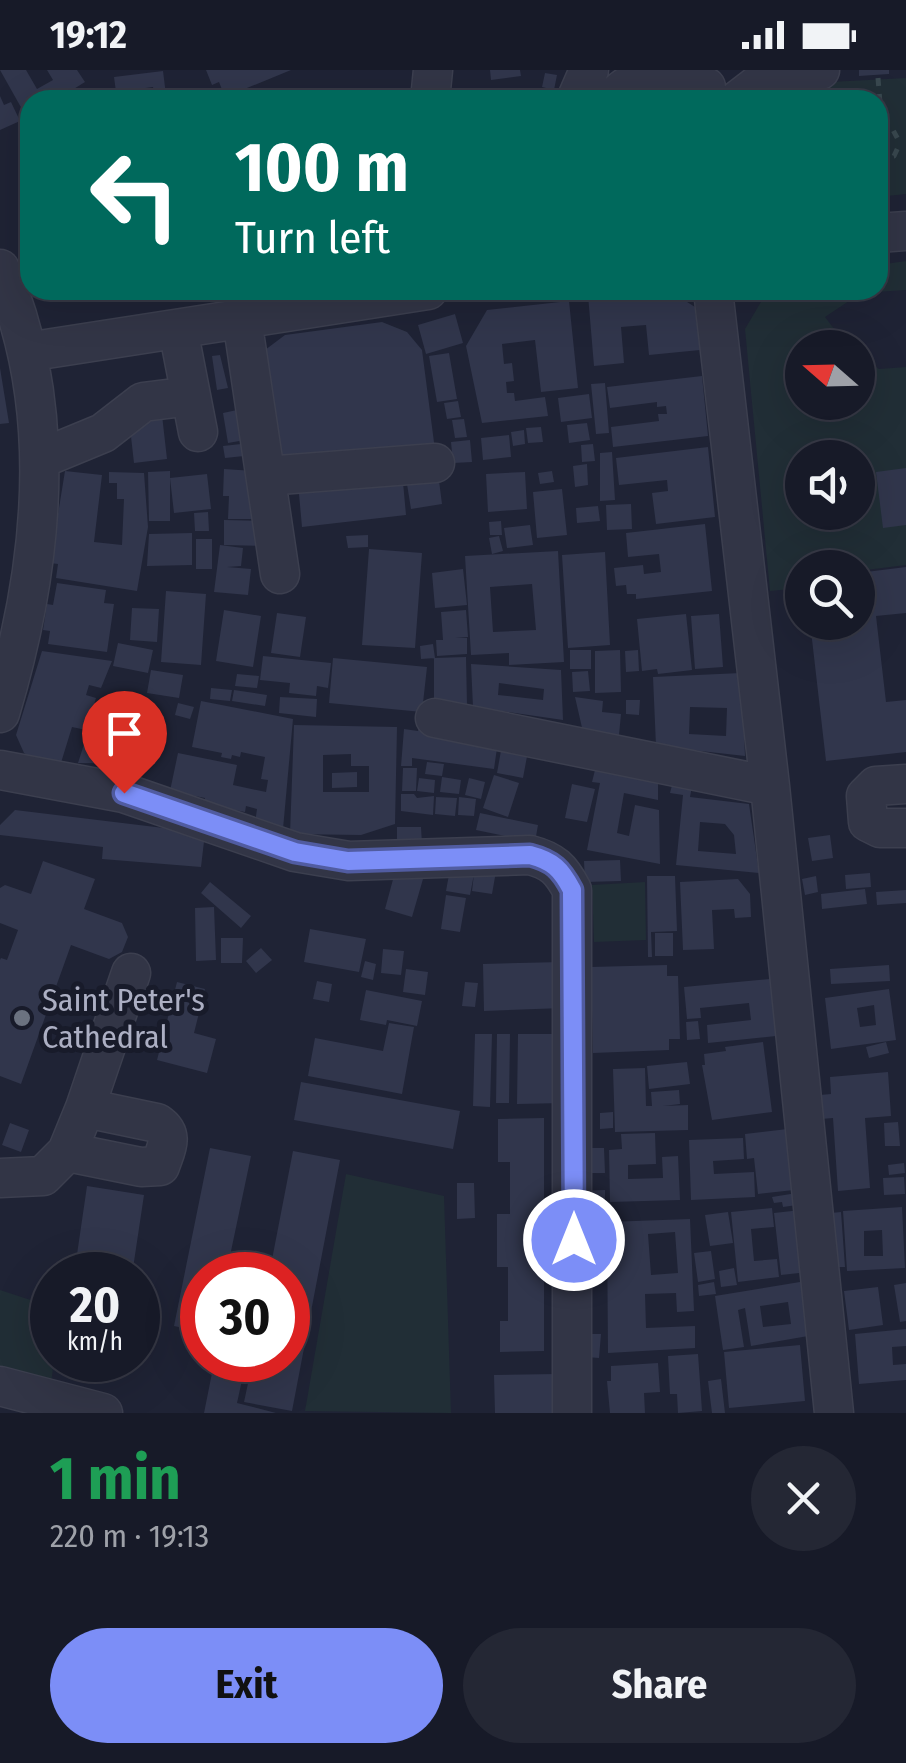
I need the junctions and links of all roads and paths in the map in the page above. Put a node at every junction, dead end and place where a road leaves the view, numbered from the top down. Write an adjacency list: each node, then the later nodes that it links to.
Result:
1 (820, 70): 3 (street)
2 (878, 78): 5 (path)
3 (716, 83): 4 (street)
4 (622, 90)
5 (878, 90)
6 (0, 269): 11 (street)
7 (324, 300): 9 (street)
8 (714, 300): 20 (street)
9 (242, 320): 10 (street); 14 (street)
10 (178, 329): 11 (street); 12 (street)
11 (27, 352): 12 (street)
12 (40, 459): 16 (street)
13 (435, 463): 14 (street)
14 (266, 476): 15 (street)
15 (280, 574)
16 (0, 712)
17 (436, 718): 20 (street)
18 (0, 770): 28 (street)
19 (906, 784): 21 (street)
20 (770, 786): 29 (street)
21 (906, 828)
22 (131, 972): 23 (street)
23 (86, 1108): 24 (street); 24 (street)
24 (66, 1152): 25 (street)
25 (0, 1178)
26 (0, 1386): 27 (street)
27 (102, 1413)
28 (572, 1413)
29 (834, 1413)

